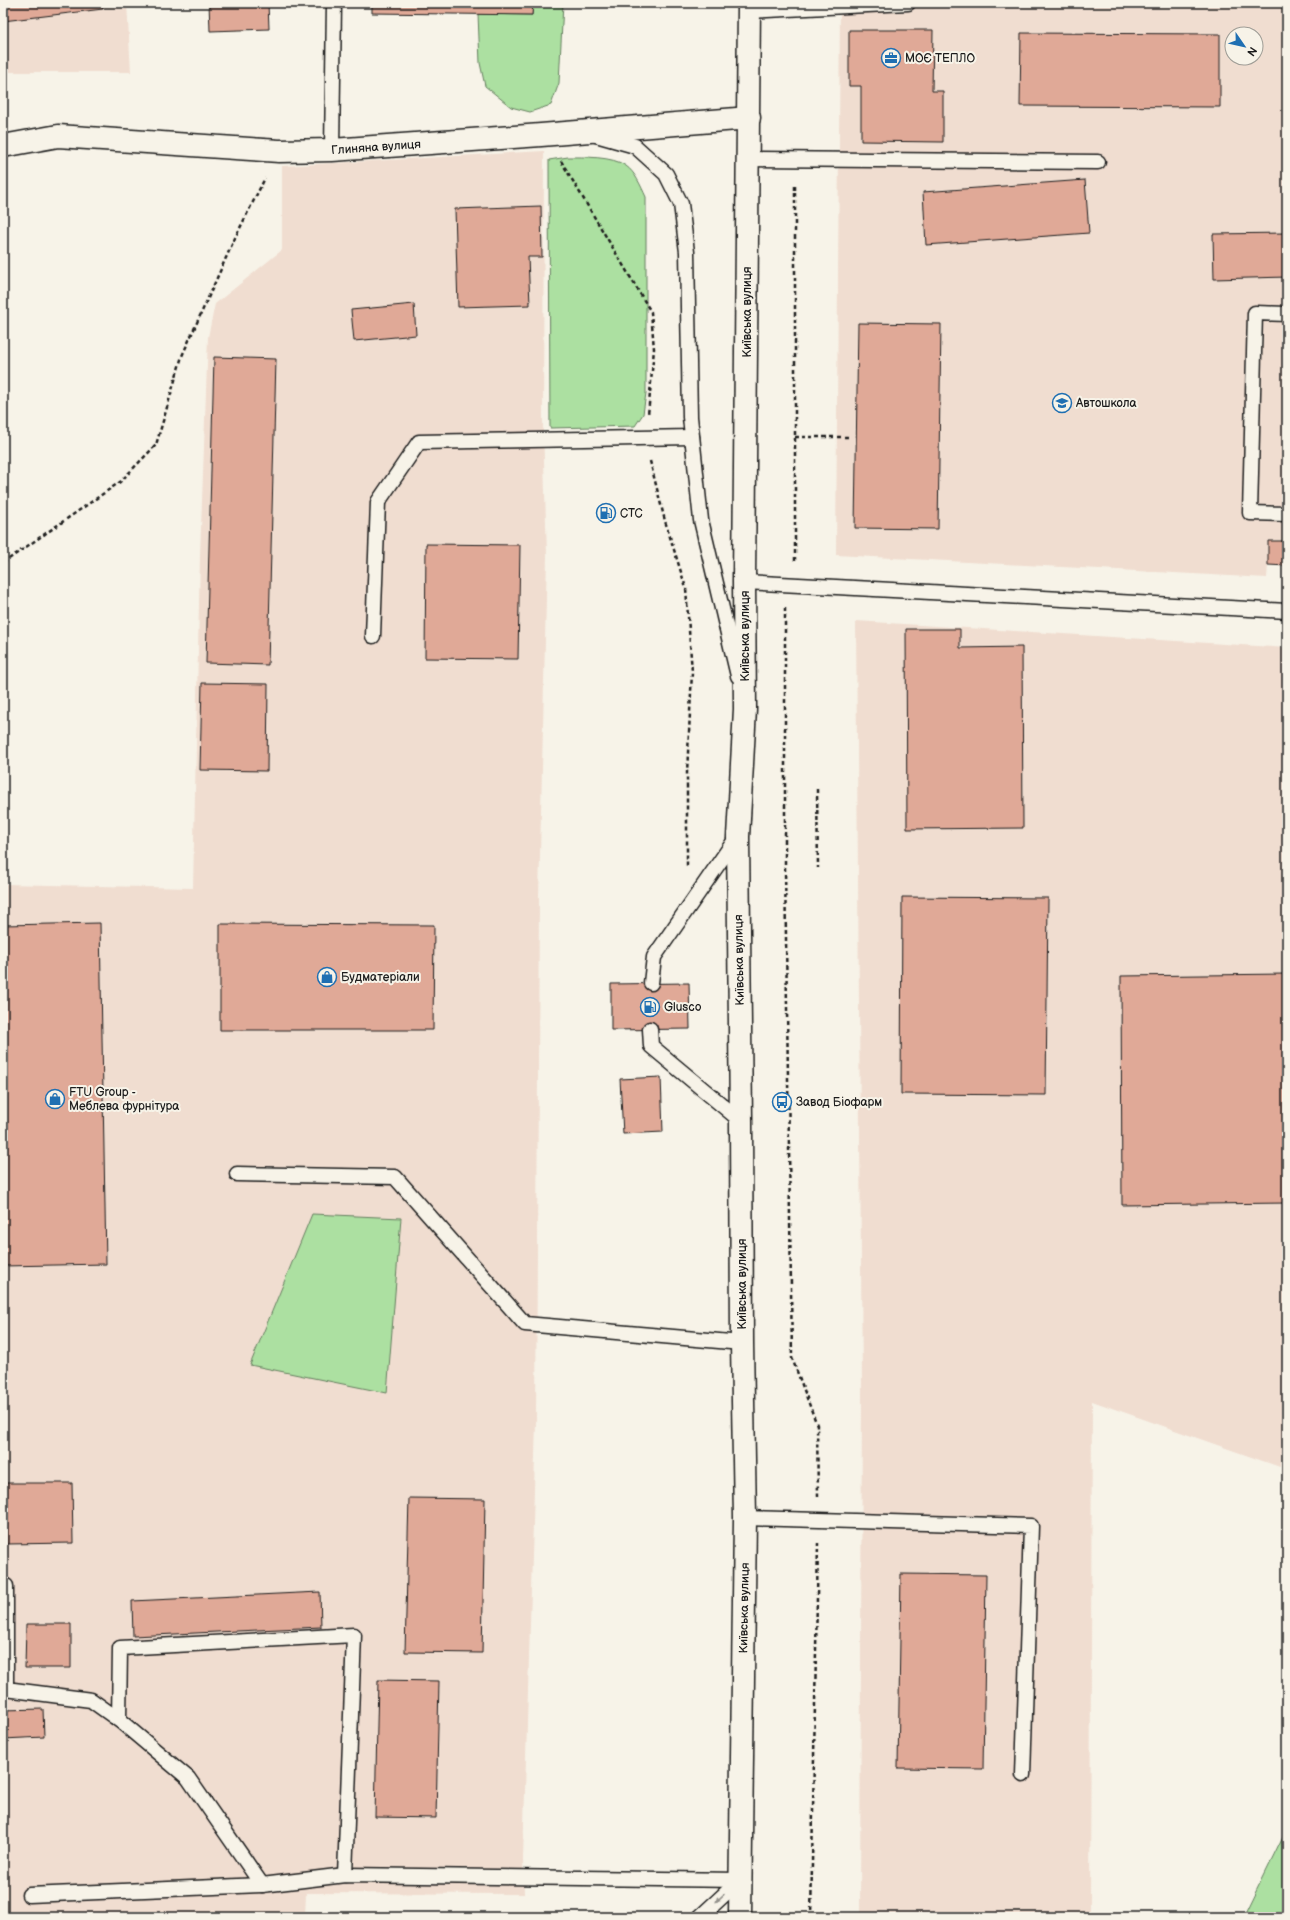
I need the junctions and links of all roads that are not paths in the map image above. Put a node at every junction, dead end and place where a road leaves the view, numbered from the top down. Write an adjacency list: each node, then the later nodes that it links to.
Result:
1 (334, 3): 7 (lane)
2 (908, 3): 3 (lane)
3 (749, 7): 4 (main road, Київська вулиця)
4 (748, 118): 5 (main road, Глиняна вулиця); 8 (main road, Київська вулиця)
5 (580, 131): 7 (main road, Глиняна вулиця); 11 (lane)
6 (3, 146): 7 (main road, Глиняна вулиця)
7 (332, 150)
8 (748, 159): 9 (lane); 13 (main road, Київська вулиця)
9 (1098, 162)
10 (1287, 314): 12 (lane)
11 (692, 437): 15 (lane); 16 (lane)
12 (1287, 514)
13 (744, 582): 14 (lane); 16 (main road, Київська вулиця)
14 (1287, 611)
15 (373, 636)
16 (745, 709): 17 (main road, Київська вулиця)
17 (738, 837): 18 (lane); 20 (main road, Київська вулиця)
18 (651, 983)
19 (650, 1030): 20 (lane)
20 (742, 1121): 22 (main road, Київська вулиця)
21 (237, 1174): 22 (lane)
22 (742, 1343): 23 (main road, Київська вулиця)
23 (745, 1518): 26 (lane); 28 (main road, Київська вулиця)
24 (6, 1586): 25 (lane)
25 (119, 1720): 27 (lane); 29 (lane)
26 (1024, 1775)
27 (345, 1875): 28 (lane); 29 (lane)
28 (740, 1880): 31 (lane, one-way to 31); 32 (main road, Київська вулиця)
29 (262, 1885): 30 (lane)
30 (29, 1896)
31 (700, 1917)
32 (740, 1917)

